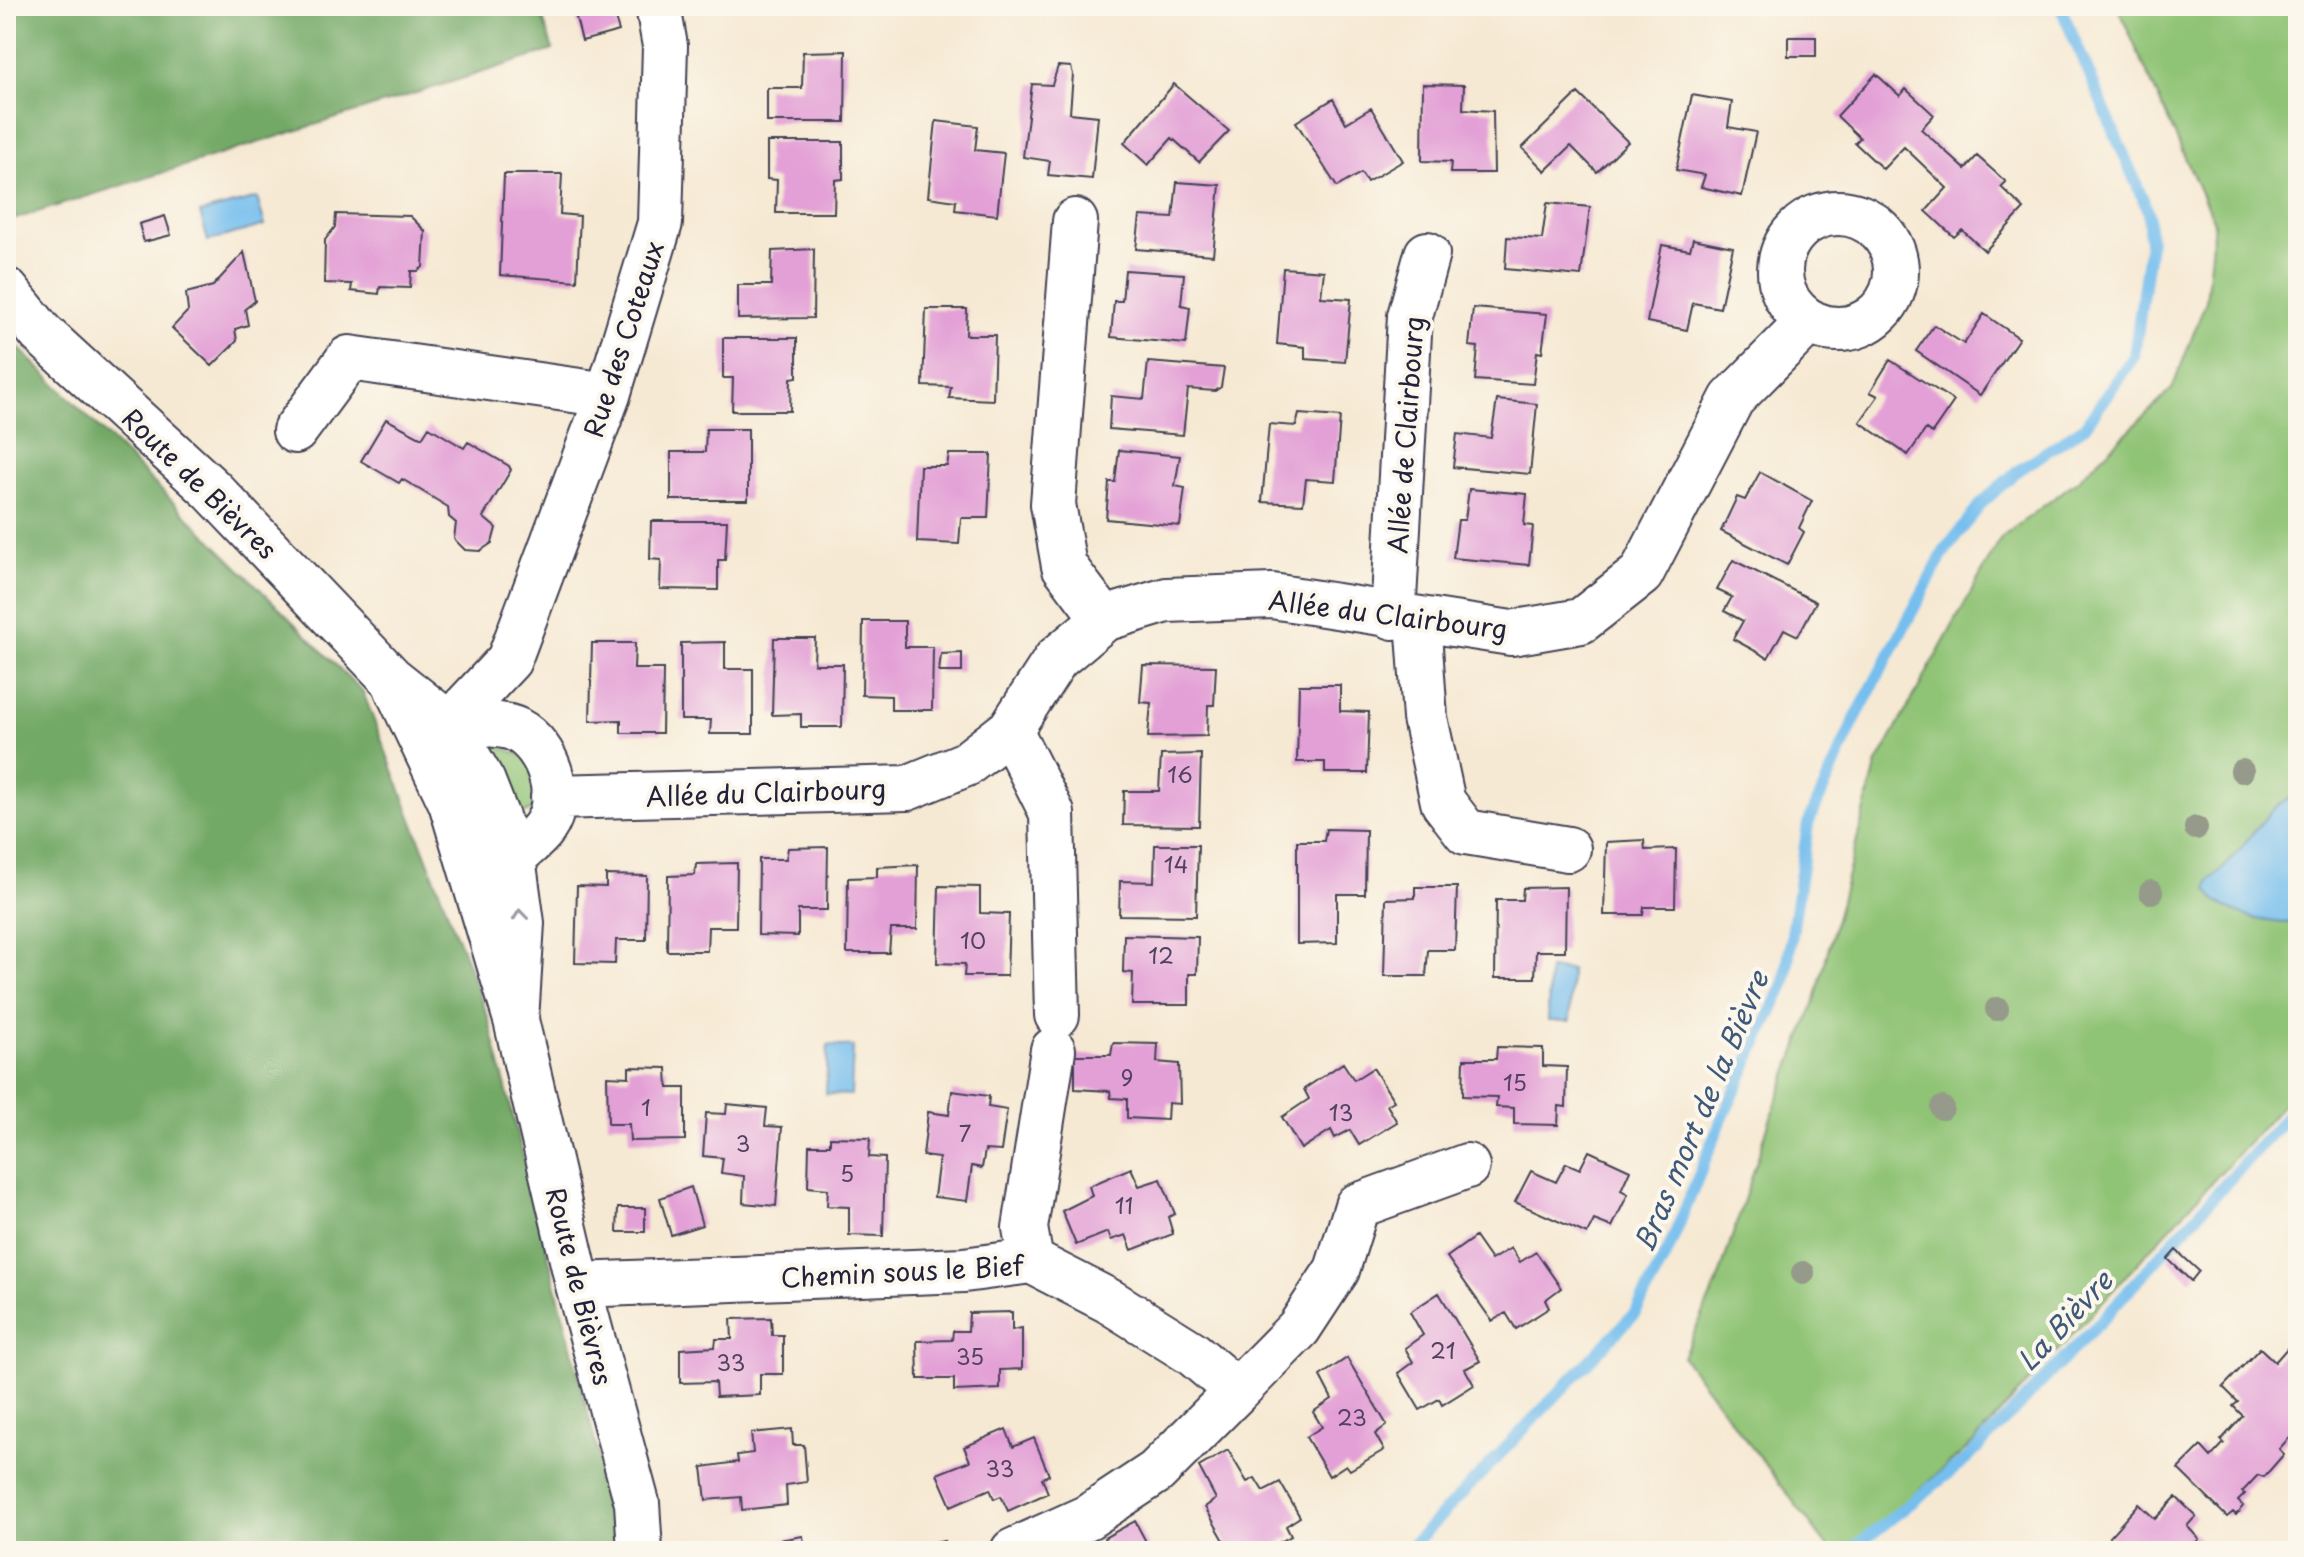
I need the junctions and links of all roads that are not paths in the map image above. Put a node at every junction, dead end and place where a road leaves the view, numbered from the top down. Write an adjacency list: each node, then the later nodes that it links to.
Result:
1 (658, 6): 6 (street, Rue des Coteaux)
2 (1075, 221): 9 (street)
3 (1427, 254): 8 (street, Allée de Clairbourg)
4 (6, 290): 11 (street, Route de Bièvres)
5 (1808, 322): 8 (street, Allée du Clairbourg)
6 (608, 395): 7 (street); 10 (street, Rue des Coteaux)
7 (295, 431)
8 (1406, 618): 9 (street, Allée du Clairbourg); 17 (street, Allée de Clairbourg)
9 (1104, 619): 13 (street, Allée du Clairbourg)
10 (509, 660): 12 (street, Rue des Coteaux); 14 (street)
11 (391, 678): 12 (street, Route de Bièvres); 16 (street, Route de Bièvres)
12 (449, 724): 14 (street); 16 (street); 18 (street, Route de Bièvres)
13 (1010, 730): 15 (street, Allée du Clairbourg); 21 (street)
14 (533, 742): 15 (street)
15 (553, 797): 18 (street)
16 (451, 803): 18 (street); 19 (street, Route de Bièvres)
17 (1568, 849)
18 (513, 858): 19 (street, Route de Bièvres, one-way to 18)
19 (516, 1020): 22 (street, Route de Bièvres)
20 (1467, 1166): 23 (street)
21 (1031, 1261): 22 (street, Chemin sous le Bief); 23 (street, Chemin sous le Bief)
22 (578, 1285): 24 (street, Route de Bièvres)
23 (1237, 1391): 25 (street)
24 (640, 1551)
25 (1013, 1551)

